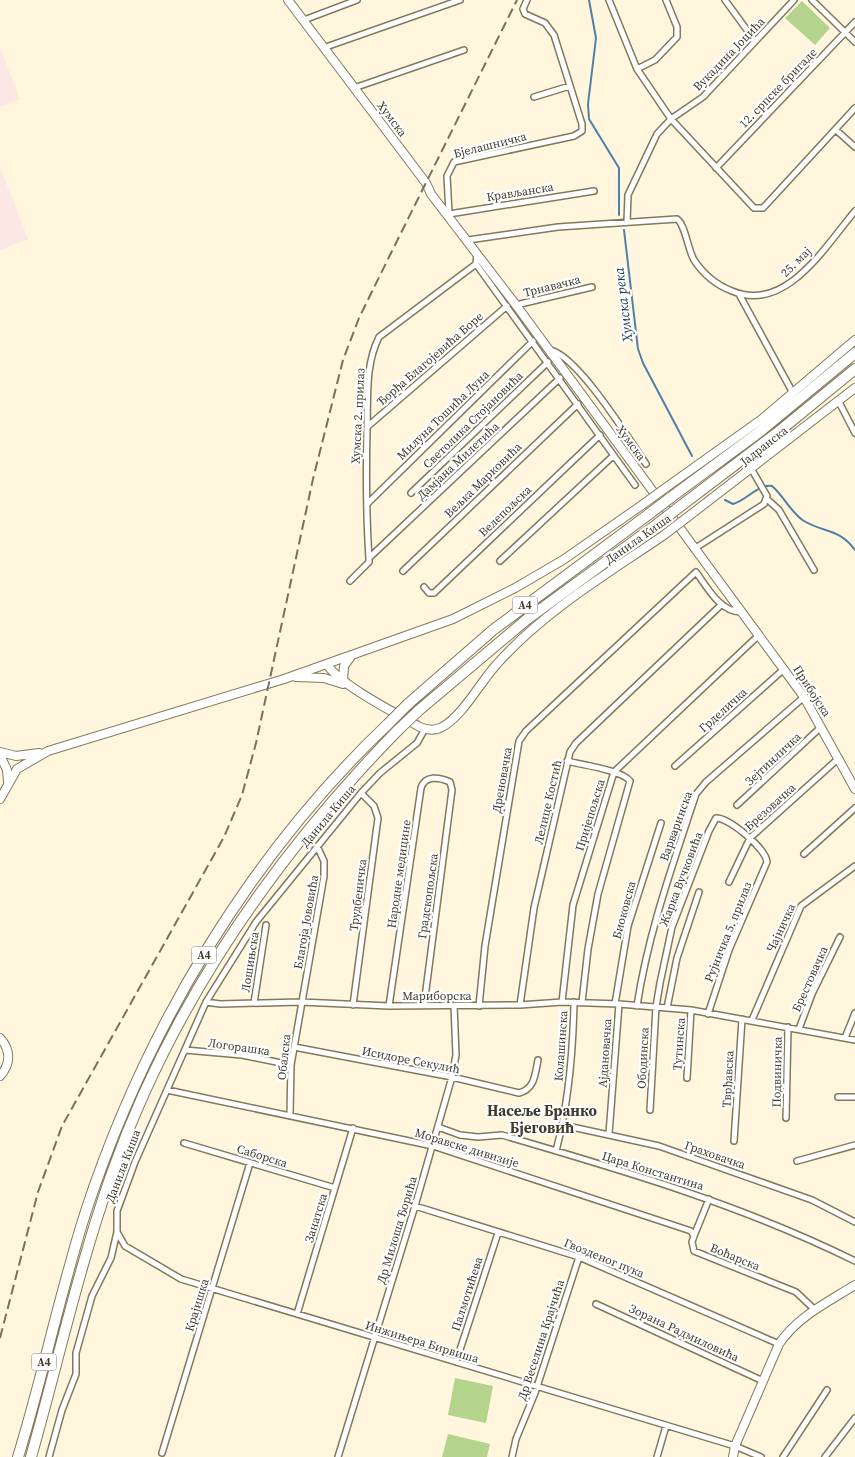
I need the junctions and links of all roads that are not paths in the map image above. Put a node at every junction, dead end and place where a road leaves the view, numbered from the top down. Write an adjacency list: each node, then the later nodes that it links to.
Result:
1 (288, 0): 10 (street, Хумска)
2 (357, 0): 10 (street)
3 (460, 0): 15 (street)
4 (526, 0): 18 (street)
5 (609, 0): 17 (street)
6 (666, 0): 17 (street)
7 (725, 0): 13 (street)
8 (794, 0): 13 (street, Вукадина Јоцића)
9 (812, 0): 12 (street)
10 (304, 20): 15 (street, Хумска)
11 (855, 22): 12 (street, 12. српске бригаде)
12 (845, 32): 14 (street); 25 (street, 12. српске бригаде)
13 (755, 40): 22 (street, Вукадина Јоцића)
14 (855, 42)
15 (323, 48): 19 (street, Хумска)
16 (464, 50): 19 (street)
17 (637, 69): 22 (street)
18 (570, 86): 20 (street); 28 (street, Бјелашничка)
19 (354, 88): 28 (street, Хумска)
20 (534, 97)
21 (855, 108): 23 (street)
22 (671, 119): 25 (street); 29 (street, Вукадина Јоцића)
23 (836, 130): 24 (street); 25 (street)
24 (855, 147)
25 (716, 168)
26 (594, 191): 28 (street, Крављанска)
27 (855, 211): 34 (street, 25. мај)
28 (449, 214): 30 (street, Хумска)
29 (627, 222): 30 (street); 34 (street, 25. мај)
30 (468, 240): 31 (street, Хумска)
31 (477, 253): 32 (street); 35 (street, Хумска)
32 (476, 264): 36 (street, Хумска); 48 (street, Хумска 2. прилаз)
33 (592, 287): 35 (street, Трнавачка)
34 (740, 294): 45 (street)
35 (516, 305): 39 (street, Хумска)
36 (507, 306): 38 (street, Хумска); 48 (street, Ђорђа Благојевића Боре)
37 (855, 340): 45 (street)
38 (533, 341): 41 (street, Хумска); 57 (street, Милуна Тошића Луна)
39 (549, 350): 52 (street, Хумска); 59 (street, Хумска)
40 (855, 353): 174 (highway, A4, bridge)
41 (548, 362): 43 (street, Хумска); 55 (street, Светолика Стојановића)
42 (855, 369): 175 (highway, A4, bridge)
43 (560, 378): 47 (street, Хумска); 60 (street, Дамјана Милетића)
44 (855, 388): 46 (street, Јадранска)
45 (793, 393): 69 (street, bridge)
46 (839, 402): 49 (street); 53 (street, Јадранска)
47 (578, 404): 50 (street, Хумска); 63 (street, Вељка Марковића)
48 (367, 427): 57 (street, Хумска 2. прилаз)
49 (855, 433)
50 (600, 436): 51 (street, Хумска); 65 (street, Велепољска)
51 (613, 456): 54 (street, Хумска); 61 (street, Хумска)
52 (646, 464)
53 (752, 470): 56 (street); 58 (street, Јадранска)
54 (635, 485)
55 (411, 493)
56 (767, 499): 59 (street); 62 (street)
57 (367, 504): 60 (street, Хумска 2. прилаз)
58 (686, 519): 77 (street, Данила Киша, bridge)
59 (694, 549): 67 (street, Прибојска)
60 (369, 558): 64 (street)
61 (500, 561)
62 (814, 570)
63 (403, 571)
64 (350, 580)
65 (424, 587)
66 (721, 605): 67 (street); 81 (street, Лелице Костић); 112 (street, Дреновачка)
67 (741, 612): 68 (street, Прибојска)
68 (759, 635): 71 (street, Прибојска); 83 (street, Пријепољска)
69 (352, 655): 70 (street); 73 (street)
70 (327, 664): 72 (street); 73 (street)
71 (784, 669): 75 (street, Прибојска); 82 (street, Грделичка)
72 (284, 679): 74 (street); 78 (street)
73 (344, 681): 74 (street)
74 (356, 688): 77 (street)
75 (804, 697): 76 (street, Прибојска); 113 (street, Варваринска)
76 (822, 726): 80 (street, Прибојска); 89 (street, Зејтинличка)
77 (425, 729): 87 (street, Данила Киша)
78 (48, 751): 79 (street); 84 (street)
79 (0, 753): 84 (street)
80 (840, 758): 85 (street, Прибојска); 92 (street, Брезовачка)
81 (567, 761): 83 (street); 109 (street, Лелице Костић)
82 (676, 766)
83 (614, 772): 102 (street, Пријепољска); 104 (street)
84 (6, 786): 88 (street)
85 (855, 789)
86 (452, 790): 108 (street, Градскопољска); 110 (street, Народне медицине)
87 (361, 793): 93 (street, Данила Киша); 107 (street, Трудбеничка)
88 (0, 799)
89 (737, 805)
90 (855, 808): 94 (street)
91 (661, 823): 106 (street, Биоковска)
92 (750, 838): 96 (street, Брезовачка); 114 (street, Жарка Вучковића); 118 (street, Рујничка 5. прилаз)
93 (317, 846): 100 (street, Данила Киша); 101 (street, Благоја Јововића)
94 (804, 854)
95 (855, 866): 120 (street, Чајничка)
96 (729, 882)
97 (699, 892): 115 (street)
98 (266, 925): 105 (street, Лошињска)
99 (840, 937): 122 (street, Брестовачка)
100 (206, 1002): 105 (street, Мариборска); 127 (street, Данила Киша)
101 (302, 1002): 105 (street, Мариборска); 107 (street, Мариборска); 126 (street, Обалска)
102 (562, 1002): 103 (street, Мариборска); 109 (street, Мариборска)
103 (574, 1002): 104 (street, Мариборска); 139 (street, Колашинска)
104 (582, 1002): 106 (street, Мариборска)
105 (254, 1003)
106 (617, 1004): 113 (street, Мариборска); 142 (street, Ајдановачка)
107 (354, 1005): 110 (street, Мариборска)
108 (424, 1005): 110 (street, Мариборска); 111 (street, Мариборска)
109 (520, 1005): 112 (street, Мариборска)
110 (390, 1006)
111 (454, 1006): 112 (street, Мариборска); 131 (street, Др Милоша Ђорића)
112 (479, 1006)
113 (636, 1006): 114 (street, Мариборска)
114 (656, 1007): 115 (street, Мариборска); 136 (street, Ободинска)
115 (668, 1008): 116 (street, Мариборска)
116 (691, 1010): 118 (street, Мариборска); 132 (street, Тутинска)
117 (855, 1013): 124 (street)
118 (708, 1014): 119 (street, Мариборска)
119 (742, 1019): 120 (street, Мариборска); 143 (street, Тврђавска)
120 (752, 1020): 121 (street, Мариборска)
121 (788, 1027): 122 (street, Мариборска); 138 (street, Подвиничка)
122 (799, 1029): 124 (street, Мариборска)
123 (0, 1038): 130 (street)
124 (845, 1038): 125 (street, Мариборска)
125 (855, 1040)
126 (294, 1047): 129 (street, Обалска); 131 (street, Исидоре Секулић)
127 (185, 1050): 129 (street, Логорашка); 133 (street, Данила Киша)
128 (538, 1060): 131 (street, Исидоре Секулић)
129 (291, 1065): 137 (street, Обалска)
130 (0, 1076)
131 (452, 1078): 140 (street, Др Милоша Ђорића)
132 (687, 1078)
133 (167, 1090): 137 (street, Моравске дивизије); 154 (street, Данила Киша)
134 (838, 1097): 135 (street)
135 (855, 1097)
136 (650, 1110)
137 (290, 1114): 141 (street, Моравске дивизије)
138 (786, 1118)
139 (563, 1125): 142 (street, Граховачка); 147 (street, Колашинска)
140 (438, 1127): 146 (street, Др Милоша Ђорића); 147 (street, Цара Константина)
141 (353, 1128): 146 (street, Моравске дивизије); 150 (street, Занатска)
142 (609, 1134): 153 (street, Граховачка)
143 (734, 1141)
144 (184, 1142): 149 (street, Саборска)
145 (855, 1145): 148 (street)
146 (433, 1146): 152 (street, Др Милоша Ђорића); 156 (street, Моравске дивизије)
147 (556, 1151): 151 (street, Цара Константина)
148 (796, 1161)
149 (250, 1163): 150 (street, Саборска); 160 (street, Крајишка)
150 (335, 1188): 163 (street, Занатска)
151 (709, 1199): 156 (street); 158 (street, Цара Константина)
152 (416, 1206): 155 (street, Гвозденог пука); 164 (street, Др Милоша Ђорића)
153 (855, 1222)
154 (117, 1232): 160 (street, Инжињера Бирвиша); 176 (street, Данила Киша)
155 (498, 1233): 157 (street, Гвозденог пука); 166 (street, Палмотићева)
156 (694, 1236): 162 (street, Воћарска)
157 (579, 1257): 165 (street, Гвозденог пука); 168 (street, Др Веселина Крајчића)
158 (855, 1261)
159 (855, 1285): 162 (street)
160 (212, 1290): 163 (street, Инжињера Бирвиша); 173 (street, Крајишка)
161 (596, 1304): 167 (street, Зорана Радмиловића)
162 (814, 1310): 165 (street)
163 (297, 1314): 164 (street, Инжињера Бирвиша)
164 (375, 1338): 166 (street, Инжињера Бирвиша); 177 (street, Др Милоша Ђорића)
165 (779, 1344): 167 (street)
166 (456, 1362): 168 (street, Инжињера Бирвиша)
167 (763, 1381): 172 (street)
168 (537, 1387): 171 (street, Инжињера Бирвиша); 178 (street, Др Веселина Крајчића)
169 (827, 1390): 182 (street)
170 (855, 1418): 183 (street)
171 (666, 1426): 172 (street, Инжињера Бирвиша); 179 (street)
172 (735, 1446): 180 (street); 181 (street, Инжињера Бирвиша)
173 (162, 1453)
174 (18, 1457)
175 (31, 1457)
176 (49, 1457)
177 (338, 1457)
178 (512, 1457)
179 (657, 1457)
180 (733, 1457)
181 (761, 1457)
182 (784, 1457)
183 (824, 1457)

